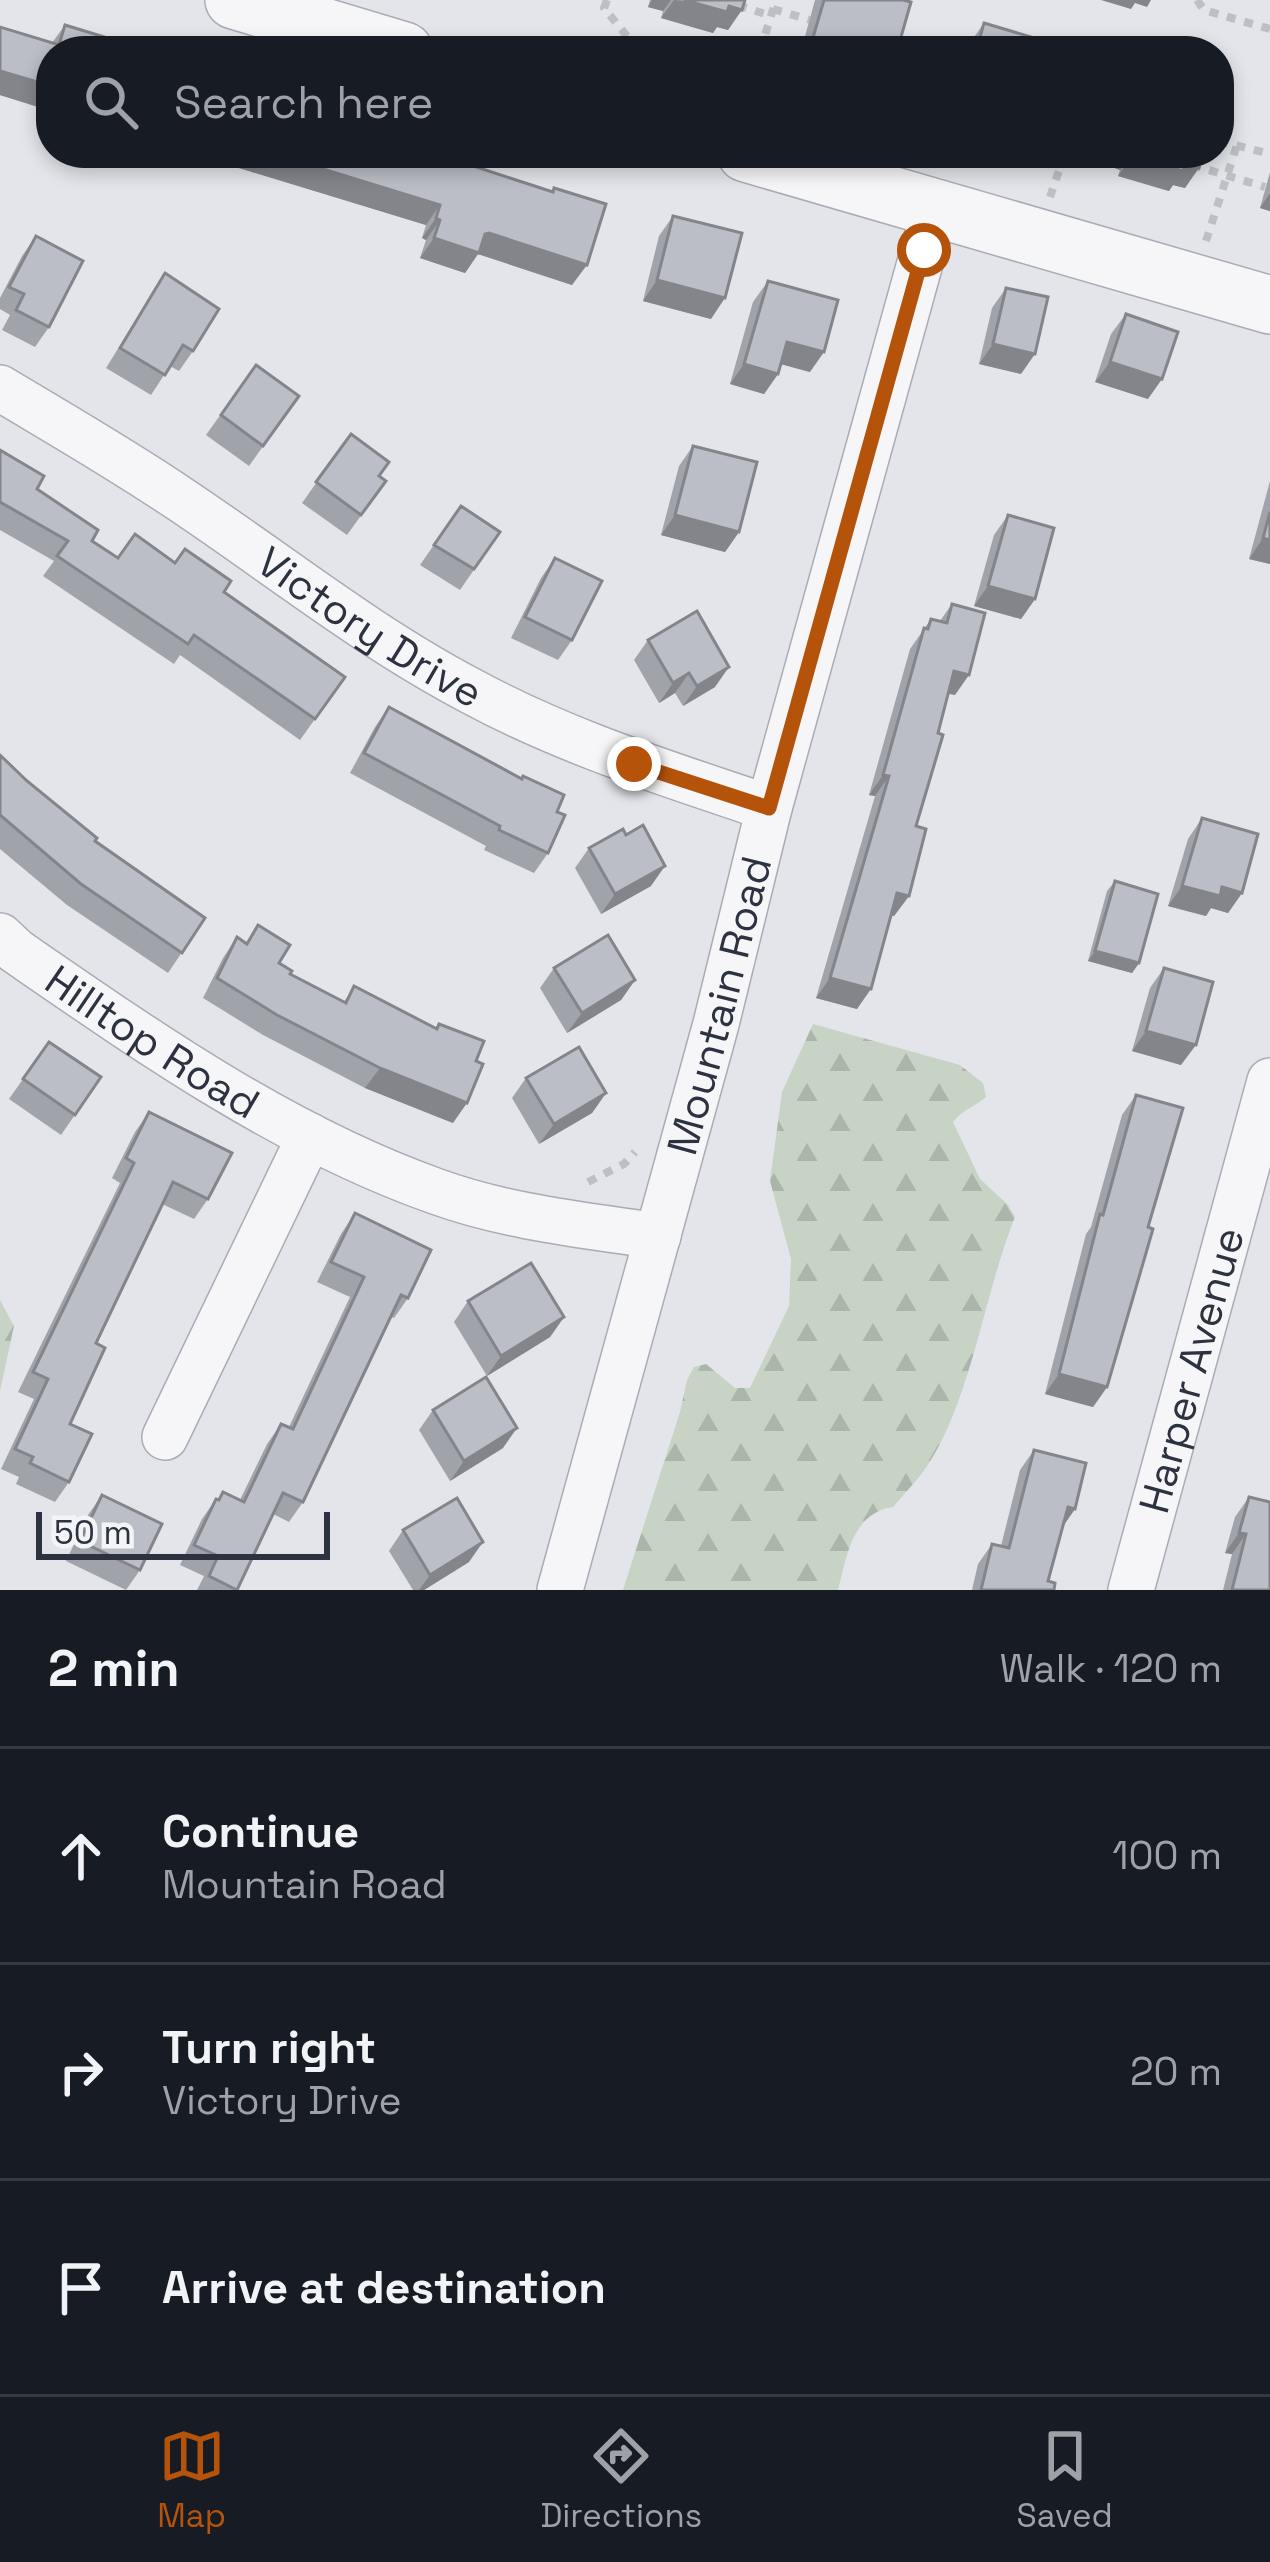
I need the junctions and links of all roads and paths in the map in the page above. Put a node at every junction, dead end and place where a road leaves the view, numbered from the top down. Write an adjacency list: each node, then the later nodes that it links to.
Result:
1 (234, 0): 8 (street)
2 (607, 0): 9 (path)
3 (1197, 0): 7 (path)
4 (736, 4): 5 (path)
5 (774, 8): 6 (path)
6 (810, 20)
7 (1270, 29)
8 (354, 36)
9 (627, 36)
10 (1234, 144): 11 (path)
11 (1237, 145): 12 (path); 13 (path)
12 (1234, 154)
13 (1270, 154)
14 (797, 168): 21 (street)
15 (1060, 168): 20 (path)
16 (1202, 168): 18 (path)
17 (1229, 168): 18 (path)
18 (1227, 175): 19 (path); 22 (path)
19 (1265, 187)
20 (1049, 200)
21 (935, 209): 23 (street); 25 (street, Mountain Road)
22 (1204, 246)
23 (1270, 304)
24 (0, 388): 25 (street, Victory Drive)
25 (769, 808): 31 (street, Mountain Road)
26 (0, 936): 28 (street, Hilltop Road)
27 (1270, 1081): 34 (street, Harper Avenue)
28 (310, 1136): 31 (street, Hilltop Road); 32 (street, Hilltop Road)
29 (642, 1145): 30 (path)
30 (583, 1185)
31 (658, 1236): 33 (street, Mountain Road)
32 (165, 1437)
33 (560, 1590)
34 (1131, 1590)

